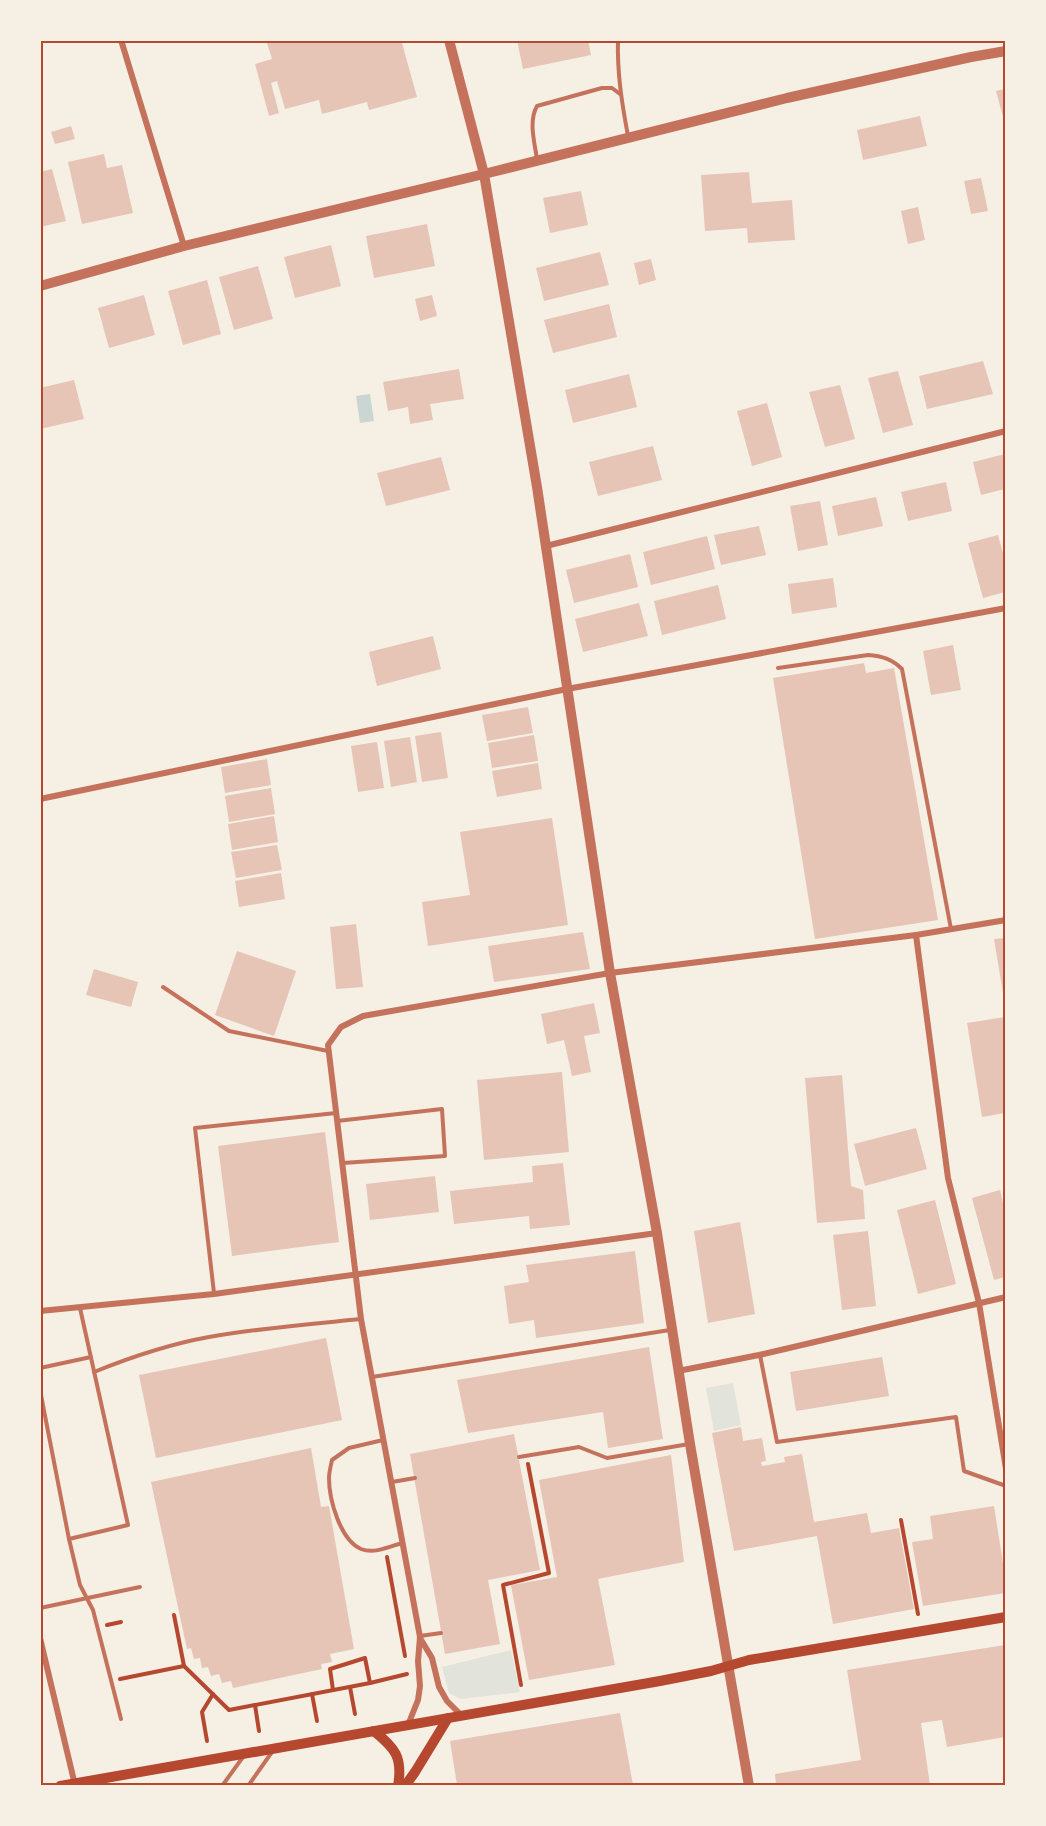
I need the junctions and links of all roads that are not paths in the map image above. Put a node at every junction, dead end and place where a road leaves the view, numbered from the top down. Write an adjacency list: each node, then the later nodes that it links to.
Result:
1 (121, 40): 9 (street)
2 (449, 40): 8 (street)
3 (618, 40): 5 (lane)
4 (1005, 51): 6 (street)
5 (620, 94): 6 (lane); 7 (lane)
6 (629, 136): 7 (street)
7 (537, 161): 8 (street)
8 (484, 174): 9 (street); 12 (street)
9 (184, 246): 10 (street)
10 (40, 286)
11 (1005, 431): 12 (street)
12 (546, 546): 15 (street)
13 (1005, 608): 15 (street)
14 (778, 668): 18 (lane)
15 (567, 689): 16 (street); 20 (street)
16 (40, 799)
17 (1005, 920): 18 (street)
18 (951, 929): 19 (street)
19 (916, 935): 20 (street); 30 (street)
20 (610, 973): 22 (street); 26 (street)
21 (164, 987): 22 (lane)
22 (329, 1052): 23 (street)
23 (336, 1113): 24 (street); 28 (lane)
24 (337, 1121): 25 (street); 25 (lane)
25 (342, 1161): 27 (street)
26 (657, 1233): 27 (street); 34 (street)
27 (356, 1273): 28 (street); 33 (street)
28 (214, 1294): 31 (street)
29 (1005, 1297): 30 (street)
30 (979, 1303): 35 (street); 45 (street)
31 (80, 1308): 32 (street); 36 (lane)
32 (40, 1311)
33 (362, 1319): 39 (lane); 40 (street)
34 (672, 1330): 38 (street); 40 (lane)
35 (759, 1355): 38 (street); 48 (lane)
36 (91, 1357): 37 (lane); 39 (lane)
37 (40, 1368)
38 (678, 1371): 43 (street)
39 (94, 1372): 49 (lane)
40 (372, 1377): 42 (street)
41 (40, 1390): 49 (lane)
42 (383, 1440): 47 (street); 50 (lane)
43 (690, 1444): 44 (lane); 58 (street)
44 (519, 1457)
45 (1005, 1469)
46 (415, 1478): 47 (lane)
47 (391, 1482): 50 (street)
48 (1005, 1486)
49 (69, 1539): 52 (lane)
50 (402, 1544): 56 (street)
51 (140, 1587): 52 (lane)
52 (87, 1598): 53 (lane); 61 (lane)
53 (40, 1608)
54 (1005, 1617): 58 (main road)
55 (441, 1633): 56 (lane)
56 (420, 1637): 59 (street); 62 (street)
57 (40, 1638): 66 (street)
58 (728, 1666): 59 (main road); 72 (street)
59 (461, 1715): 60 (main road)
60 (448, 1718): 62 (main road); 71 (main road)
61 (122, 1719)
62 (408, 1725): 63 (main road)
63 (374, 1731): 64 (main road); 70 (main road)
64 (274, 1749): 65 (main road); 69 (lane)
65 (245, 1754): 66 (main road); 68 (lane)
66 (74, 1784): 67 (main road)
67 (60, 1785)
68 (222, 1785)
69 (248, 1785)
70 (398, 1785)
71 (405, 1785)
72 (749, 1785)

